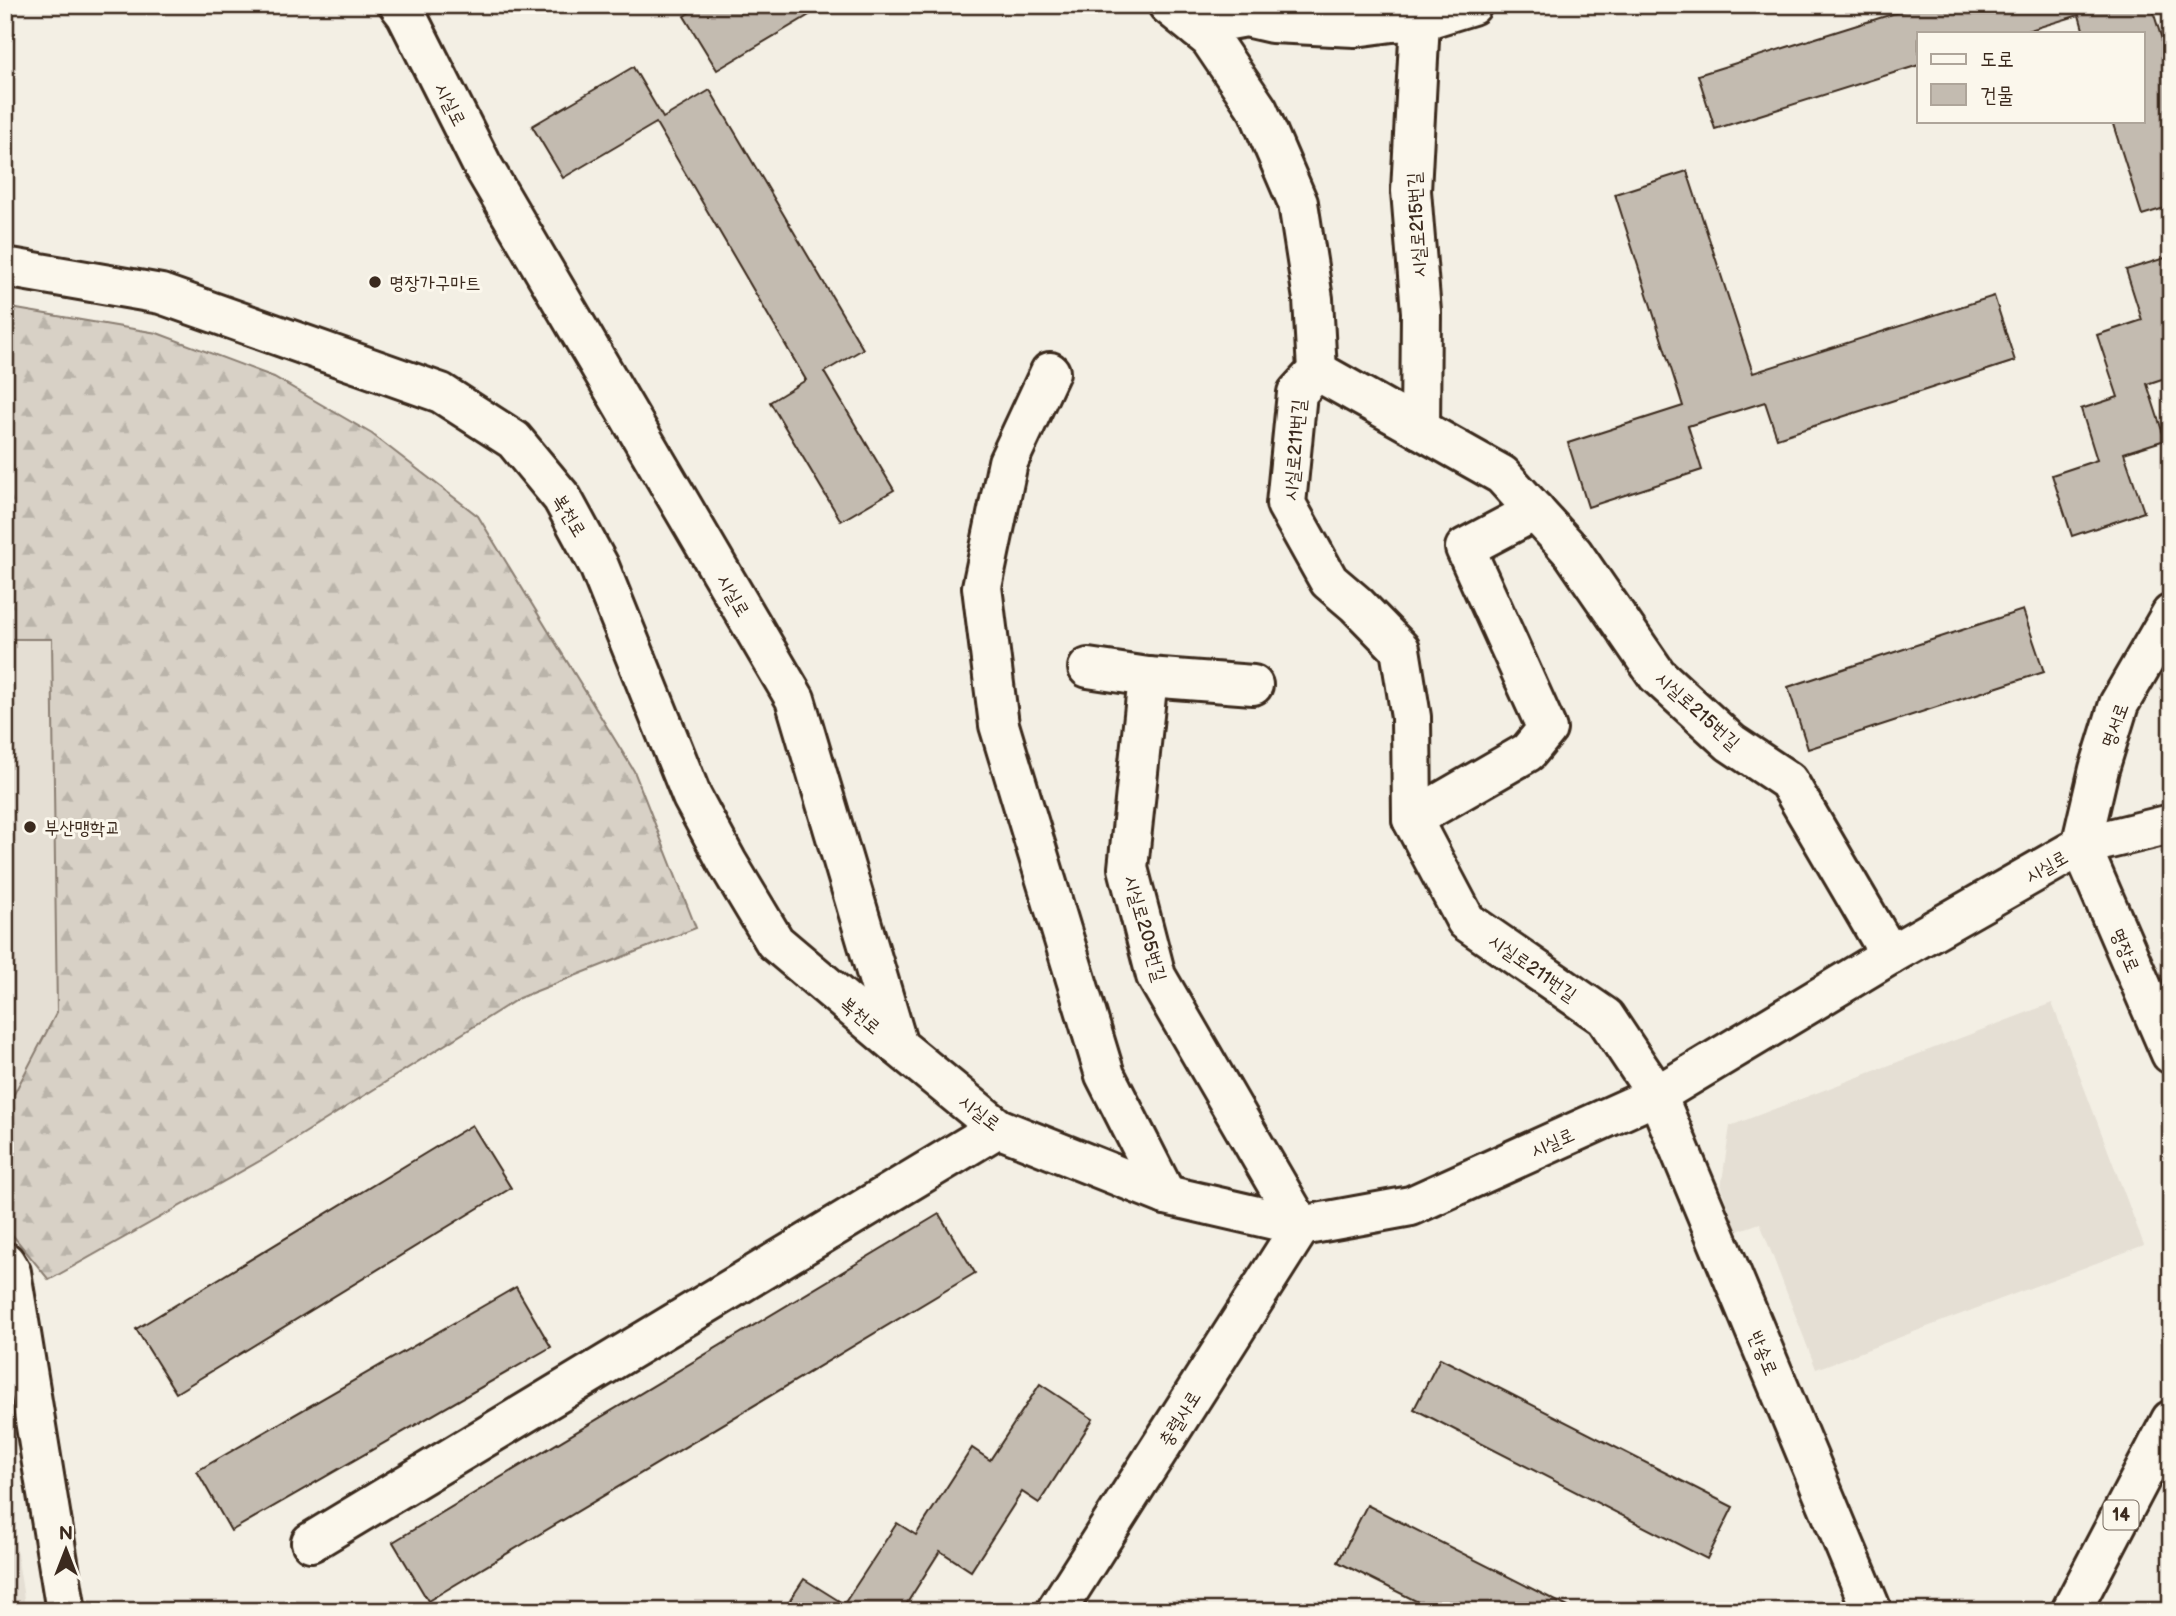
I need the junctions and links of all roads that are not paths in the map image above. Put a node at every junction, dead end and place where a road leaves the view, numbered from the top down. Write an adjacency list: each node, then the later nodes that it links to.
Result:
1 (399, 5): 20 (street, 시실로)
2 (1168, 5): 6 (street)
3 (1472, 5): 5 (street)
4 (1274, 14): 5 (street); 6 (street)
5 (1420, 21): 10 (street, 시실로215번길)
6 (1198, 29): 8 (street)
7 (5, 267): 20 (street, 복천로)
8 (1317, 371): 10 (street, 시실로215번길); 16 (street, 시실로211번길)
9 (1050, 372): 24 (street)
10 (1420, 429): 11 (street, 시실로215번길)
11 (1535, 511): 16 (street); 19 (street, 시실로215번길)
12 (2171, 614): 18 (street, 명서로)
13 (1088, 668): 14 (street)
14 (1148, 677): 15 (street); 25 (street, 시실로205번길)
15 (1253, 685)
16 (1412, 819): 22 (street, 시실로211번길)
17 (2171, 824): 18 (street, 시실로)
18 (2081, 846): 19 (street, 시실로); 21 (street, 명장로)
19 (1890, 955): 22 (street, 시실로)
20 (898, 1046): 23 (street, 시실로)
21 (2171, 1054)
22 (1657, 1095): 25 (street, 시실로); 31 (street, 반송로)
23 (998, 1128): 24 (street, 시실로); 28 (street)
24 (1166, 1195): 25 (street, 시실로)
25 (1301, 1226): 30 (street, 충렬사로)
26 (5, 1262): 29 (street)
27 (2171, 1420): 32 (street, 14)
28 (311, 1542)
29 (66, 1611)
30 (1056, 1611)
31 (1872, 1611)
32 (2071, 1611)

